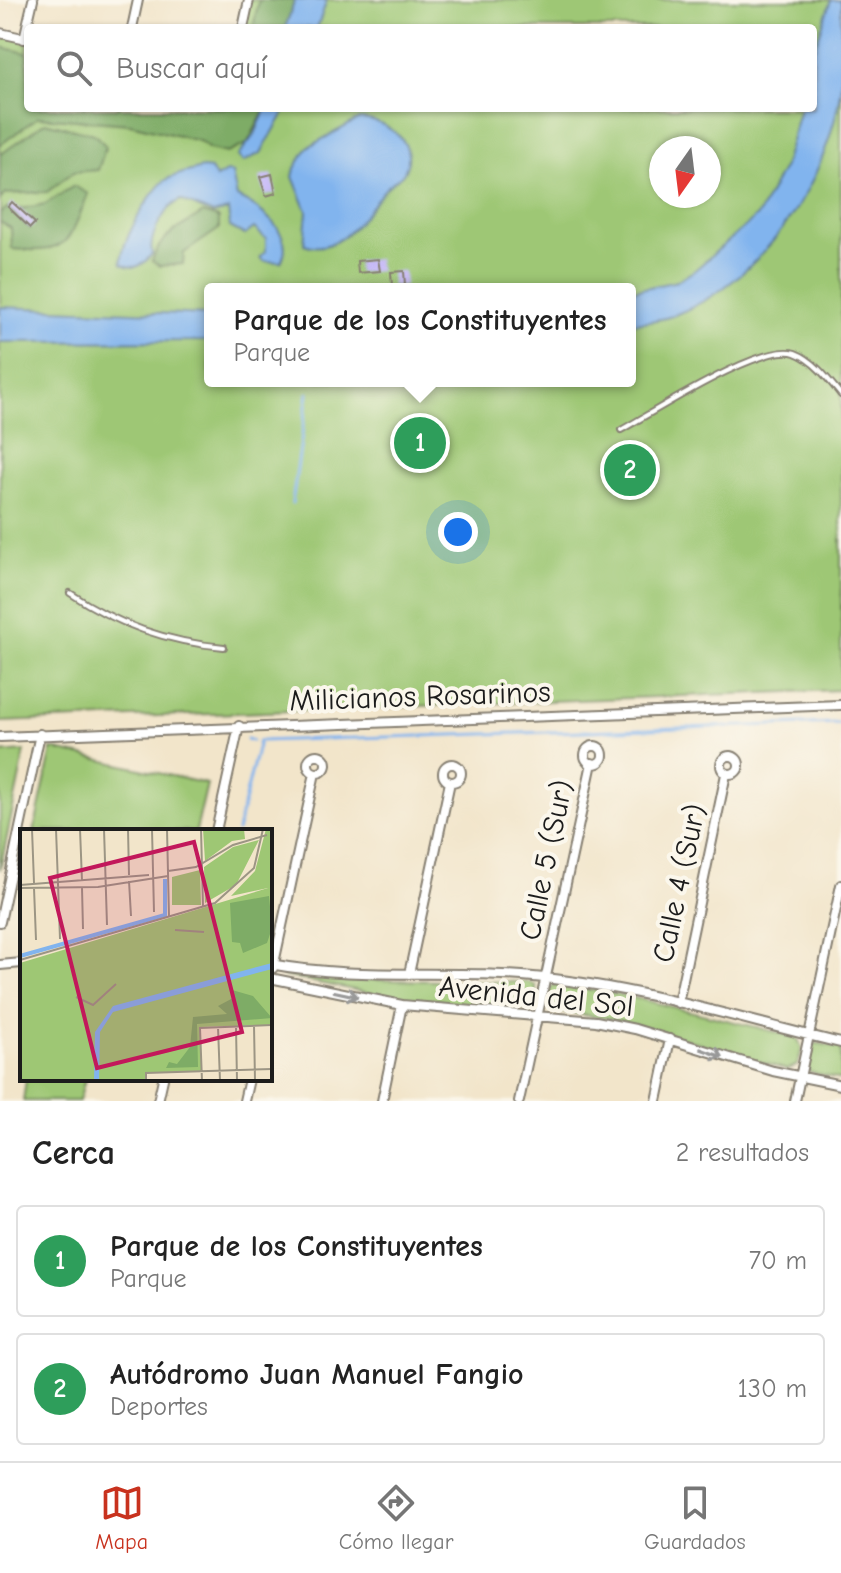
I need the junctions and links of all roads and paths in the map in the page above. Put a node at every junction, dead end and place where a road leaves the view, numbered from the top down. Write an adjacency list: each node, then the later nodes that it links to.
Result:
1 (33, 0): 4 (street)
2 (138, 0): 5 (street)
3 (249, 0): 6 (street)
4 (29, 24)
5 (133, 24)
6 (244, 24)
7 (0, 33): 8 (street)
8 (24, 39)
9 (841, 395): 10 (lane)
10 (621, 430)
11 (70, 593): 12 (lane)
12 (224, 647)
13 (841, 705): 14 (street, Milicianos Rosarinos)
14 (239, 726): 15 (street, Milicianos Rosarinos); 21 (street)
15 (40, 734): 16 (street, Milicianos Rosarinos); 23 (street)
16 (0, 737)
17 (592, 763): 28 (street, Calle 5 (Sur))
18 (315, 773): 25 (street)
19 (726, 774): 30 (street, Calle 4 (Sur))
20 (450, 782): 27 (street)
21 (216, 829)
22 (841, 885): 33 (street)
23 (0, 922)
24 (20, 963): 26 (street)
25 (272, 964): 27 (street, Avenida del Sol)
26 (0, 965)
27 (409, 974): 28 (street, Avenida del Sol)
28 (545, 978): 30 (street, Avenida del Sol); 32 (street, Calle 5 (Sur))
29 (272, 979): 31 (street, Avenida del Sol, one-way to 31)
30 (678, 1003): 33 (street, Avenida del Sol)
31 (402, 1005): 32 (street, Avenida del Sol); 42 (street)
32 (538, 1014): 34 (street, Avenida del Sol); 43 (street, Calle 5 (Sur))
33 (809, 1035): 35 (street, Avenida del Sol); 36 (street)
34 (670, 1039): 36 (street, Avenida del Sol, one-way to 36); 44 (street)
35 (841, 1043)
36 (800, 1077): 39 (street, Avenida del Sol); 45 (street)
37 (163, 1081): 40 (street)
38 (249, 1081): 41 (street)
39 (841, 1085)
40 (158, 1101)
41 (244, 1101)
42 (382, 1101)
43 (519, 1101)
44 (657, 1101)
45 (795, 1101)

